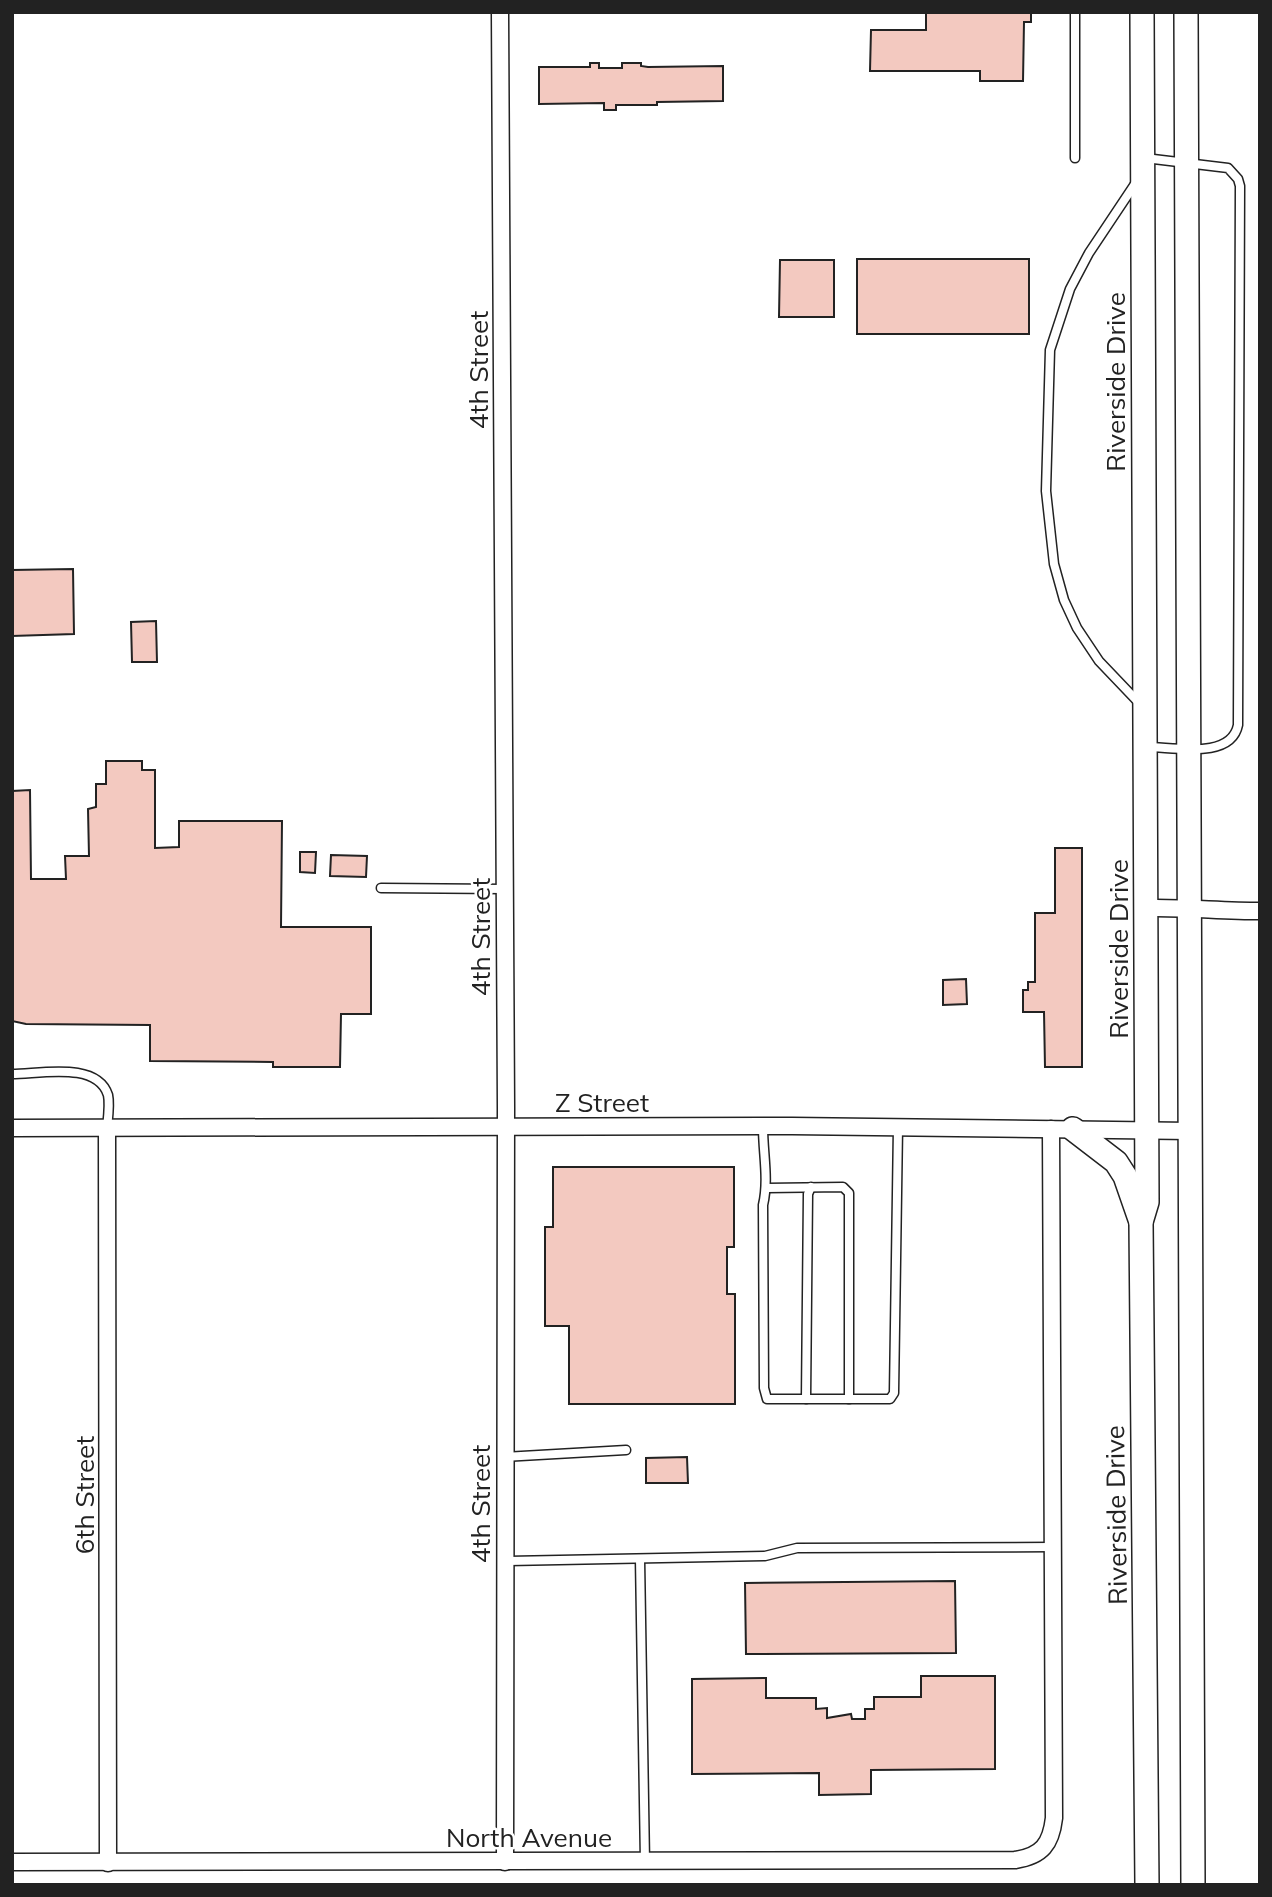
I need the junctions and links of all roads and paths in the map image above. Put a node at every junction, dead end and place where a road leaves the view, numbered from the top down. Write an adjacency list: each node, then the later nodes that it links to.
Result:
1 (500, 12): 12 (street, 4th Street)
2 (1075, 12): 5 (lane)
3 (1142, 12): 6 (street, Riverside Drive)
4 (1186, 12): 7 (street)
5 (1075, 158)
6 (1143, 165): 7 (lane); 8 (street, Riverside Drive); 8 (lane)
7 (1187, 165): 10 (street); 10 (lane)
8 (1146, 711): 9 (street, Riverside Drive)
9 (1146, 747): 10 (lane); 14 (street, Riverside Drive)
10 (1188, 747): 13 (street)
11 (381, 888): 12 (lane)
12 (505, 889): 17 (street, 4th Street)
13 (1189, 906): 14 (street); 15 (street); 24 (street)
14 (1146, 908): 23 (street, Riverside Drive)
15 (1260, 911)
16 (12, 1074): 20 (lane)
17 (505, 1127): 18 (street, Z Street); 20 (street, Z Street); 31 (street, 4th Street)
18 (763, 1127): 21 (street, Z Street); 26 (lane)
19 (12, 1128): 20 (street, Z Street)
20 (107, 1128): 38 (street, 6th Street)
21 (898, 1128): 22 (street, Z Street); 29 (lane)
22 (1062, 1129): 23 (street, Z Street); 27 (street); 32 (street)
23 (1145, 1131): 24 (street, Z Street); 27 (street, Riverside Drive)
24 (1191, 1131): 40 (street)
25 (811, 1187): 26 (lane); 28 (lane); 29 (lane)
26 (767, 1188): 28 (lane)
27 (1141, 1222): 39 (street, Riverside Drive)
28 (806, 1399): 29 (lane)
29 (849, 1399)
30 (625, 1450): 31 (lane)
31 (504, 1457): 34 (street, 4th Street)
32 (1053, 1548): 33 (lane); 35 (street, North Avenue)
33 (640, 1559): 34 (lane); 35 (lane)
34 (505, 1561): 36 (street, 4th Street)
35 (645, 1861): 36 (street, North Avenue)
36 (505, 1862): 38 (street, North Avenue)
37 (12, 1863): 38 (street, North Avenue)
38 (108, 1863)
39 (1147, 1885)
40 (1193, 1885)

